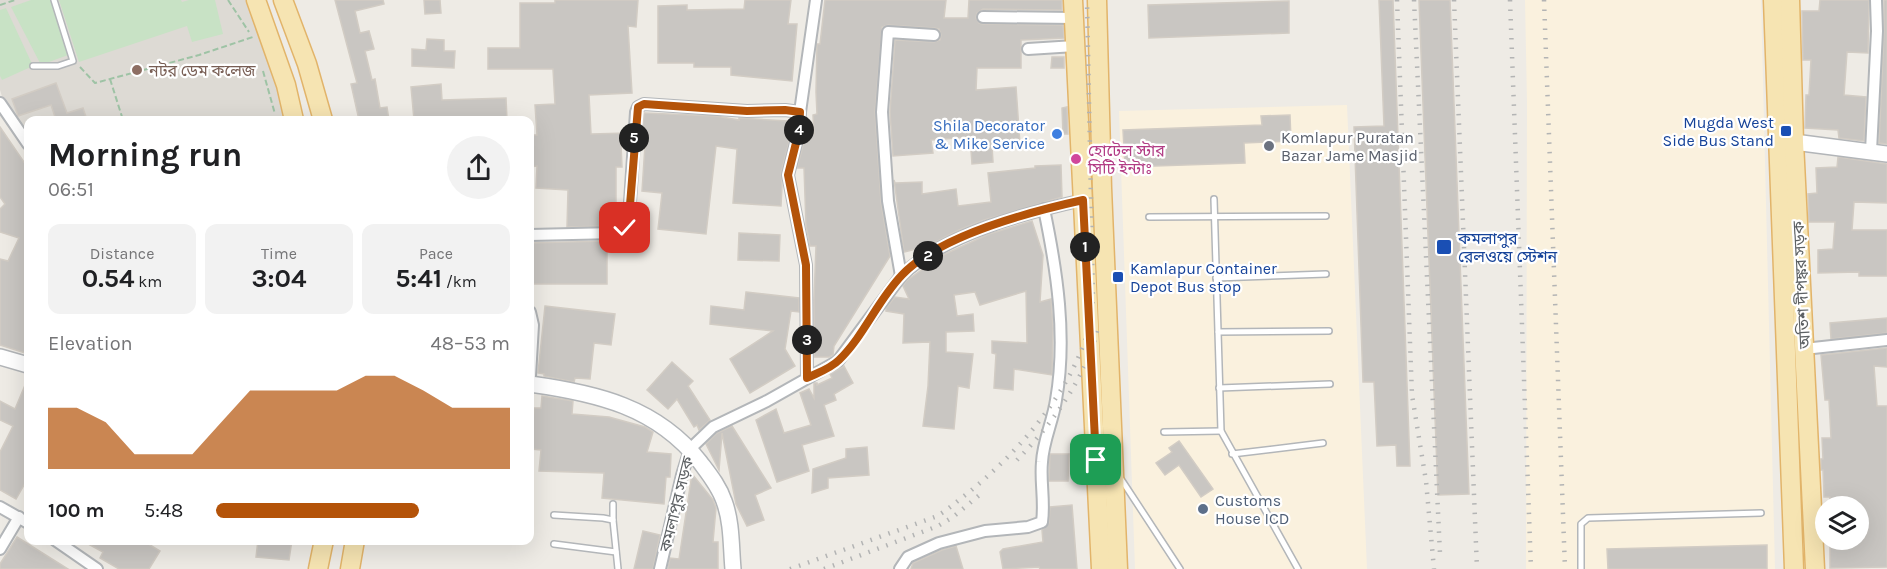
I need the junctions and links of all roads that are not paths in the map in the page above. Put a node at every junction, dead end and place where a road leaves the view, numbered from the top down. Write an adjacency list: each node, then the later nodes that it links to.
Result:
1 (54, 0): 14 (lane)
2 (256, 0): 17 (main road)
3 (283, 0): 18 (main road)
4 (816, 0): 16 (street)
5 (1097, 0): 48 (main road)
6 (1773, 0): 73 (main road, অতিশ দীপঙ্কর সড়ক)
7 (1790, 0): 20 (main road, অতিশ দীপঙ্কর সড়ক)
8 (1876, 0): 21 (street)
9 (1073, 9): 10 (street); 12 (main road)
10 (983, 17)
11 (934, 35): 31 (street)
12 (1075, 46): 13 (street); 24 (main road)
13 (1028, 49)
14 (33, 66)
15 (0, 104): 19 (street)
16 (800, 112): 29 (street); 39 (street)
17 (293, 116)
18 (322, 116)
19 (24, 138)
20 (1794, 142): 21 (street); 36 (main road, অতিশ দীপঙ্কর সড়ক)
21 (1871, 151): 22 (street)
22 (1887, 154)
23 (1214, 199): 28 (lane)
24 (1083, 200): 25 (street, কমলাপুর সড়ক); 68 (main road)
25 (1044, 209): 31 (street, কমলাপুর সড়ক); 67 (street)
26 (1326, 216): 28 (lane)
27 (1149, 217): 28 (lane)
28 (1215, 217): 32 (lane)
29 (534, 235)
30 (1326, 274): 32 (lane)
31 (901, 276): 39 (street, কমলাপুর সড়ক)
32 (1216, 278): 34 (lane)
33 (1329, 331): 34 (lane)
34 (1218, 332): 42 (lane)
35 (1887, 340): 36 (street)
36 (1804, 349): 74 (main road, অতিশ দীপঙ্কর সড়ক)
37 (0, 357): 38 (street)
38 (24, 362)
39 (807, 378): 46 (street, কমলাপুর সড়ক)
40 (534, 384): 46 (street)
41 (1330, 384): 42 (lane)
42 (1220, 388): 43 (lane)
43 (1221, 431): 44 (lane); 47 (lane)
44 (1164, 432)
45 (1323, 443): 47 (lane)
46 (690, 449): 65 (street, কমলাপুর সড়ক); 66 (street)
47 (1233, 454): 71 (lane)
48 (1114, 467): 69 (main road); 70 (lane)
49 (613, 504): 54 (lane)
50 (0, 507): 53 (street)
51 (1761, 513): 72 (lane)
52 (554, 515): 54 (lane)
53 (24, 520): 59 (street)
54 (613, 520): 60 (lane)
55 (554, 544): 60 (lane)
56 (62, 545): 61 (street)
57 (323, 545): 62 (main road)
58 (355, 545): 63 (main road)
59 (0, 549)
60 (616, 552): 64 (lane)
61 (97, 569)
62 (318, 569)
63 (350, 569)
64 (618, 569)
65 (660, 569)
66 (733, 569)
67 (900, 569)
68 (1101, 569)
69 (1118, 569)
70 (1180, 569)
71 (1298, 569)
72 (1581, 569)
73 (1794, 569)
74 (1815, 569)

